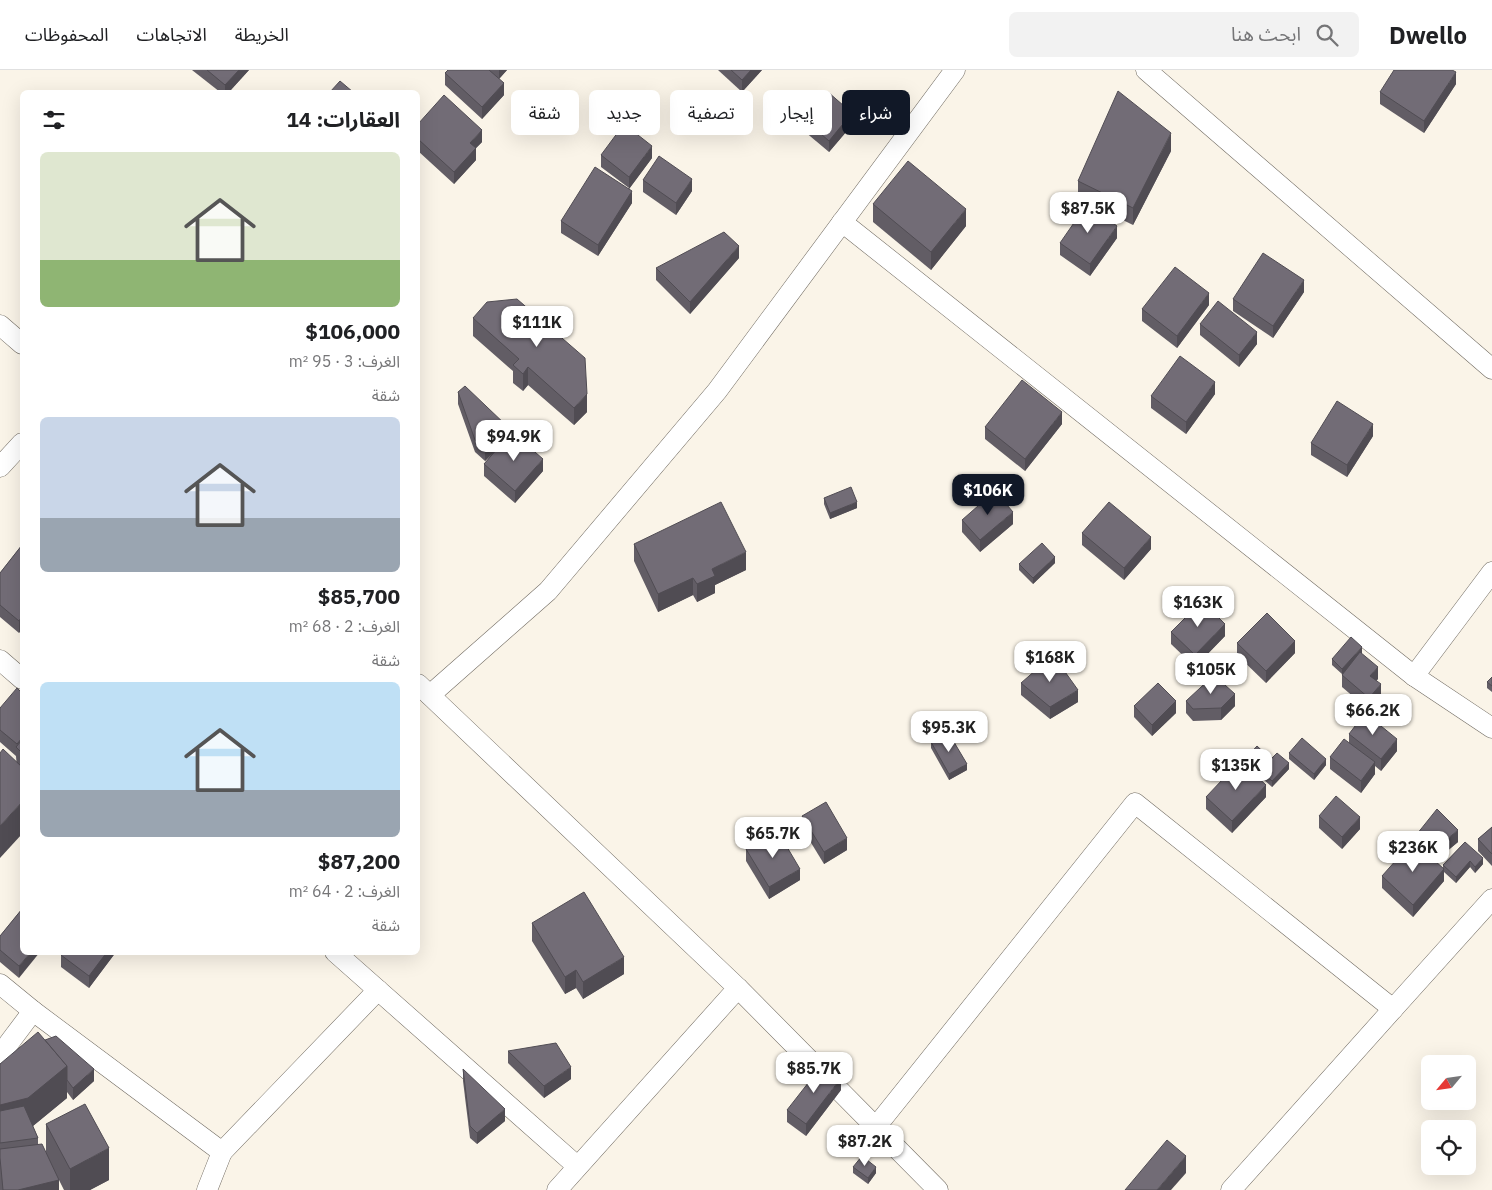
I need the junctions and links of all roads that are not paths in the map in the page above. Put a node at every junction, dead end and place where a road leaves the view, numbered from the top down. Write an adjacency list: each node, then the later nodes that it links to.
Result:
1 (955, 70): 3 (street)
2 (1146, 70): 6 (street)
3 (842, 222): 11 (street); 13 (street)
4 (0, 325): 5 (street)
5 (20, 342)
6 (1492, 369)
7 (20, 445): 8 (street)
8 (0, 467)
9 (1492, 572): 11 (street)
10 (0, 660): 12 (street)
11 (1414, 676): 14 (street)
12 (20, 677)
13 (424, 689): 18 (street)
14 (1492, 728)
15 (1492, 899): 20 (street)
16 (339, 955): 19 (street)
17 (0, 984): 21 (street)
18 (738, 988): 23 (street); 25 (street)
19 (378, 990): 24 (street); 25 (street)
20 (1393, 1009): 23 (street); 29 (street)
21 (33, 1012): 22 (street); 24 (street)
22 (0, 1055)
23 (875, 1128): 27 (street)
24 (222, 1152): 26 (street)
25 (576, 1166): 28 (street)
26 (215, 1185)
27 (928, 1187)
28 (557, 1190)
29 (1231, 1190)

